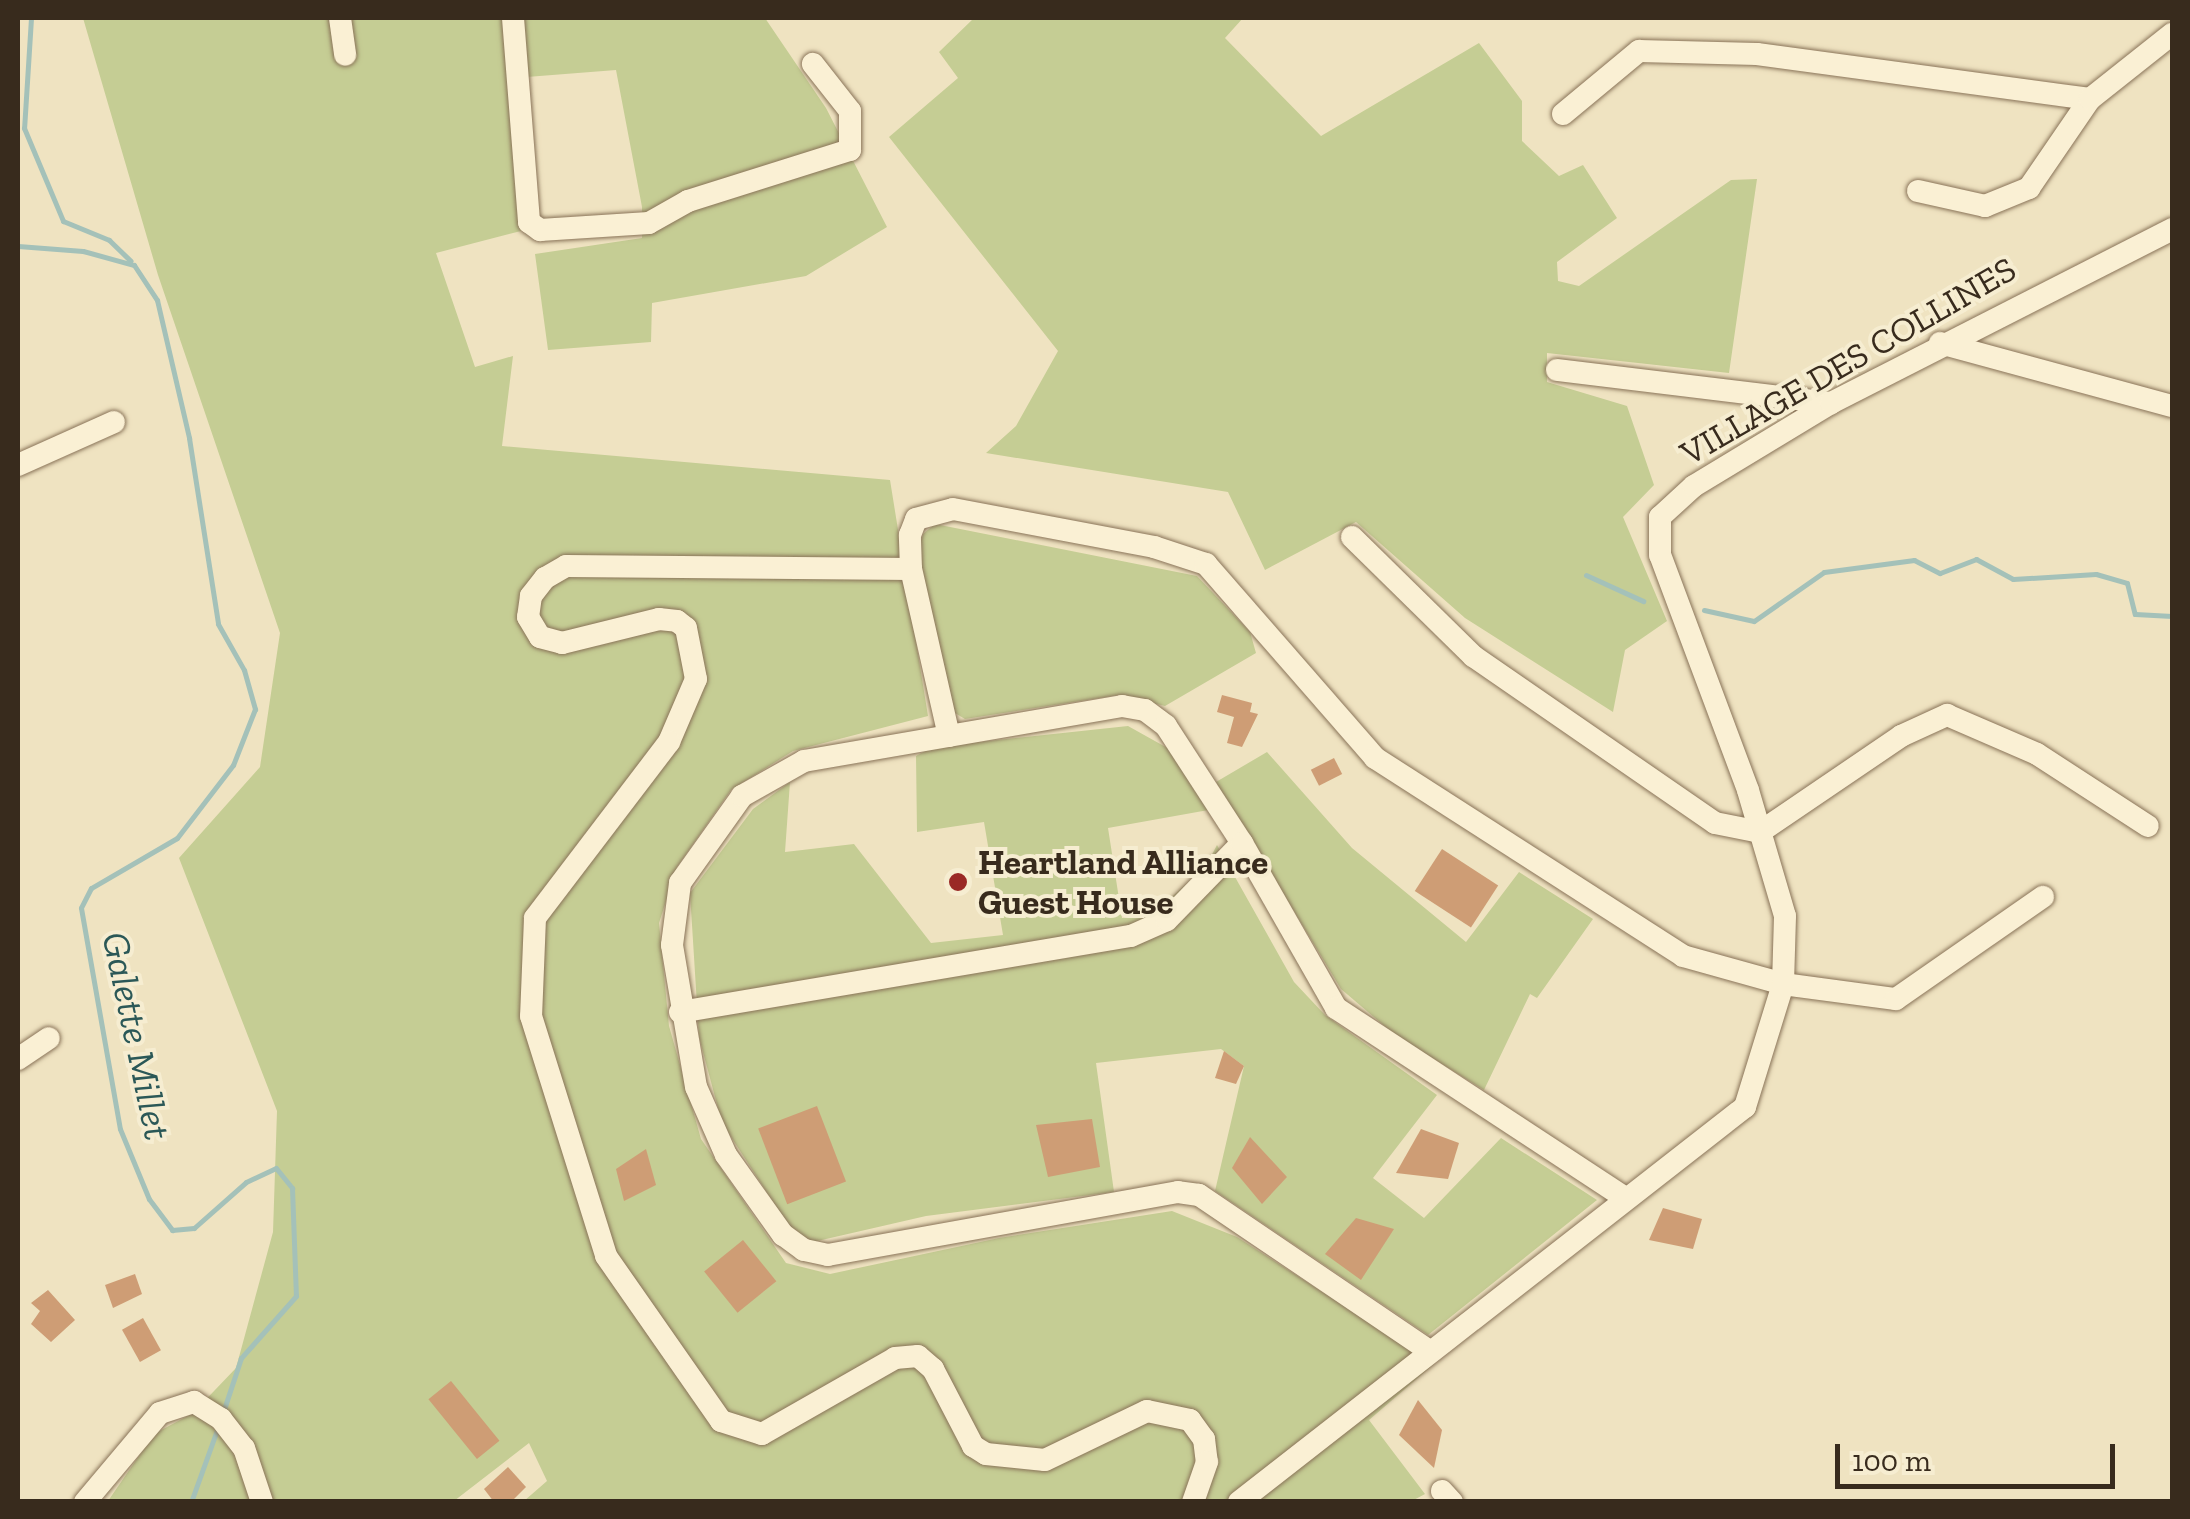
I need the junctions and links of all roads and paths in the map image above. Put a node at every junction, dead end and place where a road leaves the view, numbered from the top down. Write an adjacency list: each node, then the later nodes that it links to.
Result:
1 (340, 18): 4 (street)
2 (513, 18): 5 (street)
3 (2172, 34): 6 (street)
4 (345, 55)
5 (813, 64)
6 (2090, 99): 7 (street); 8 (street)
7 (1563, 114)
8 (1918, 191)
9 (2172, 229): 10 (street, VILLAGE DES COLLINES)
10 (1940, 343): 12 (street, VILLAGE DES COLLINES); 13 (street)
11 (1557, 370): 12 (street)
12 (1831, 403): 20 (street, VILLAGE DES COLLINES)
13 (2172, 406)
14 (114, 422): 15 (street)
15 (18, 465)
16 (1352, 538): 20 (street)
17 (911, 569): 18 (street); 23 (street); 31 (street)
18 (949, 736): 21 (street); 24 (street)
19 (2148, 826): 20 (street)
20 (1760, 832): 23 (street, VILLAGE DES COLLINES)
21 (1242, 842): 24 (street); 27 (street)
22 (2042, 897): 23 (street)
23 (1784, 984): 27 (street, VILLAGE DES COLLINES)
24 (680, 1012): 28 (street)
25 (49, 1038): 26 (street)
26 (18, 1059)
27 (1625, 1198): 28 (street, VILLAGE DES COLLINES)
28 (1428, 1350): 32 (street, VILLAGE DES COLLINES)
29 (84, 1502): 30 (street)
30 (262, 1502)
31 (1194, 1502)
32 (1240, 1502)

